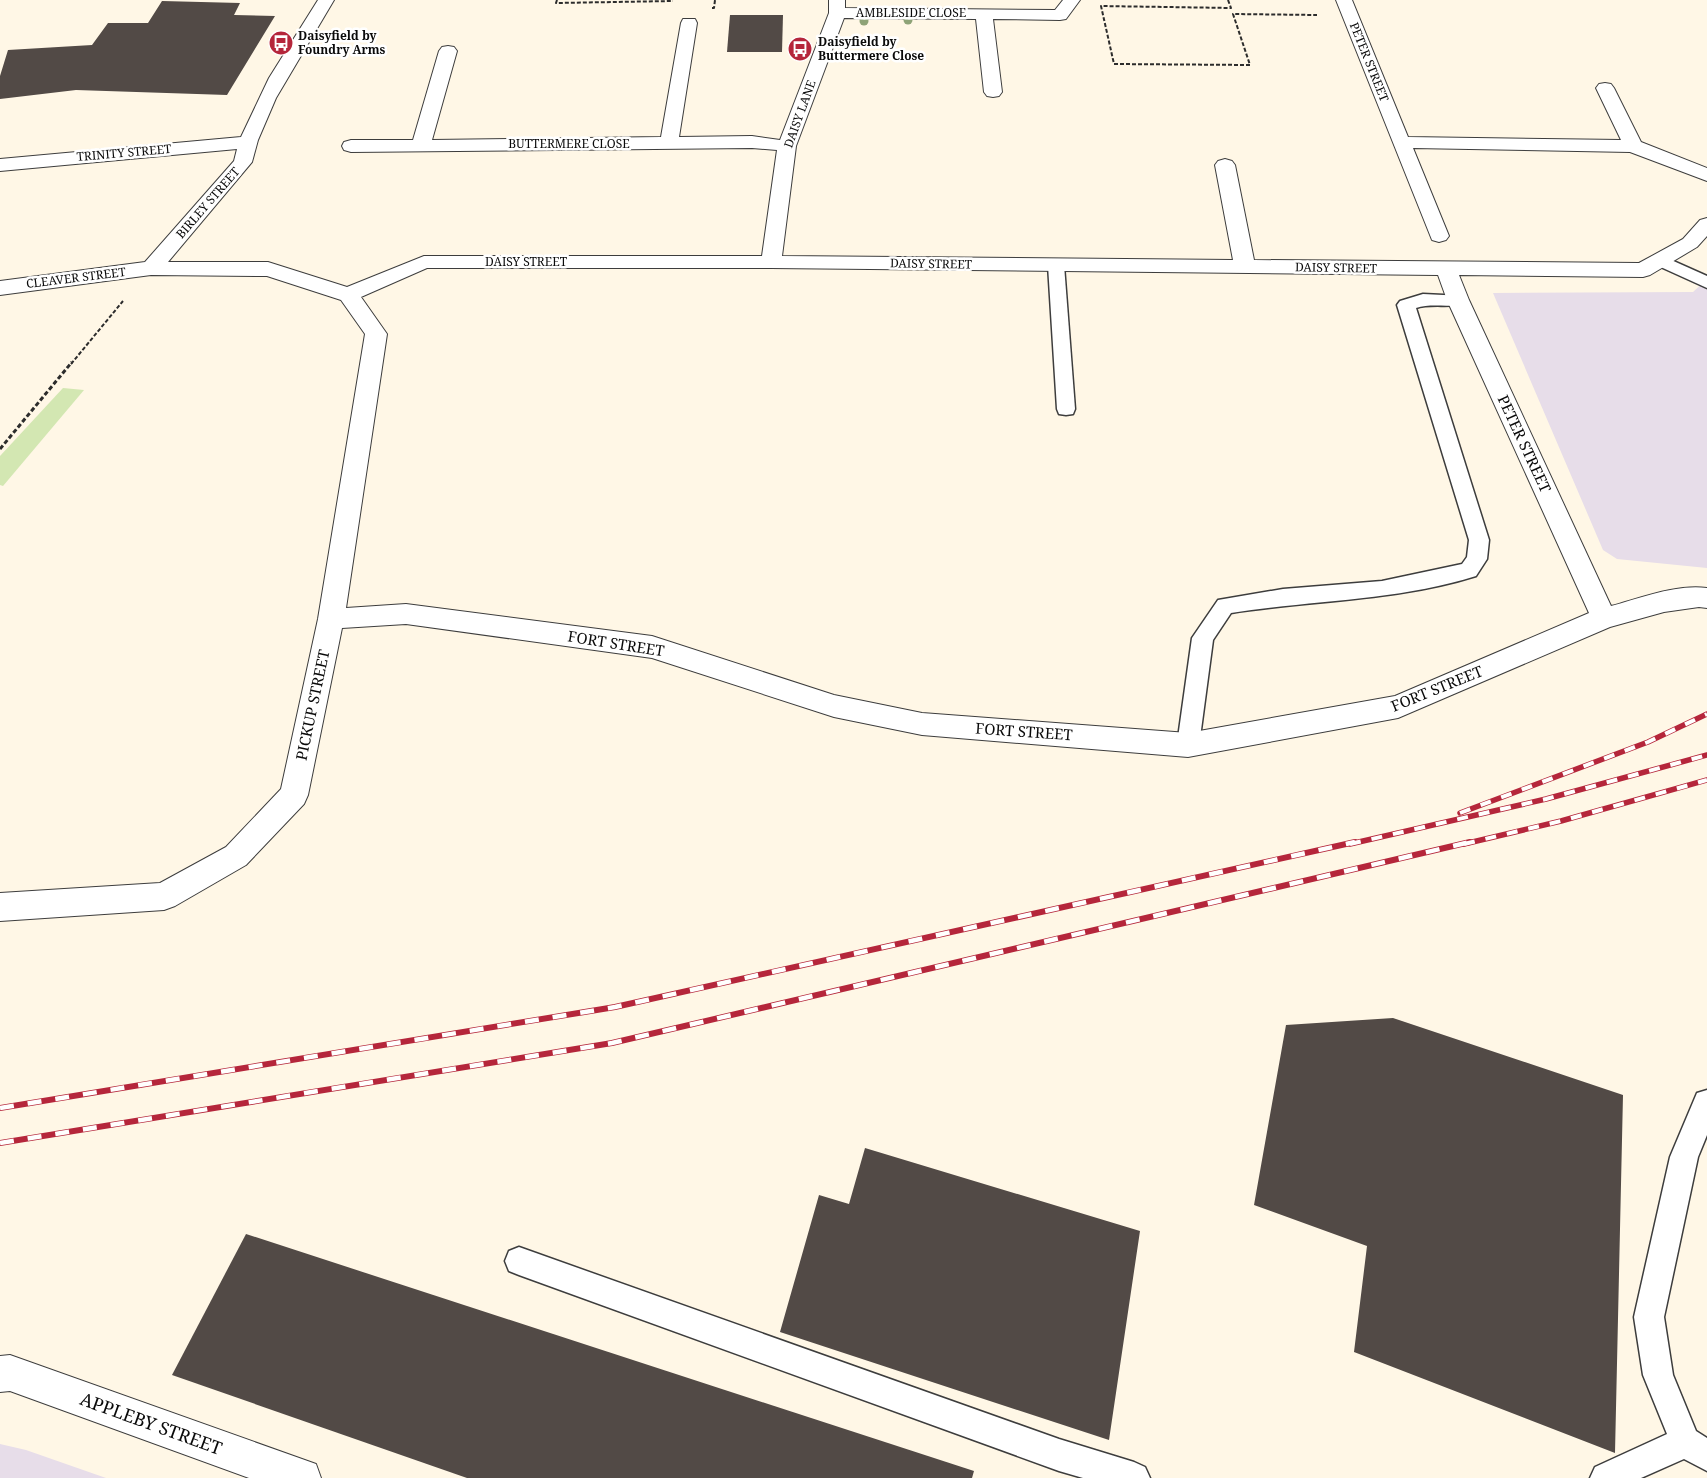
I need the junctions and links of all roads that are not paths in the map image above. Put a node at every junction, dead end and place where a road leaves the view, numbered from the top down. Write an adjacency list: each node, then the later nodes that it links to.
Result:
1 (326, 0): 10 (street, BIRLEY STREET)
2 (1072, 0): 5 (street, AMBLESIDE CLOSE)
3 (837, 6): 5 (street, AMBLESIDE CLOSE); 15 (street, DAISY LANE)
4 (1347, 8): 11 (street, PETER STREET)
5 (984, 14): 9 (street, AMBLESIDE CLOSE)
6 (688, 23): 12 (street)
7 (448, 51): 13 (street)
8 (1605, 88): 16 (street)
9 (993, 92)
10 (247, 142): 17 (street, TRINITY STREET); 26 (street, BIRLEY STREET)
11 (1401, 142): 16 (street); 21 (street, PETER STREET)
12 (669, 144): 13 (street, BUTTERMERE CLOSE); 15 (street, BUTTERMERE CLOSE)
13 (421, 145): 14 (street, BUTTERMERE CLOSE)
14 (351, 146)
15 (787, 146): 23 (street, DAISY LANE)
16 (1633, 146): 19 (street)
17 (0, 165)
18 (1225, 165): 25 (street)
19 (1707, 175)
20 (1707, 224): 22 (street, DAISY STREET)
21 (1439, 236)
22 (1660, 260): 27 (street, DAISY STREET); 28 (lane)
23 (771, 262): 24 (street, DAISY STREET); 30 (street, DAISY STREET)
24 (1056, 265): 25 (street, DAISY STREET); 32 (lane)
25 (1245, 267): 27 (street, DAISY STREET)
26 (151, 268): 29 (street, CLEAVER STREET); 30 (street)
27 (1446, 269): 31 (street, PETER STREET)
28 (1707, 283)
29 (0, 288)
30 (348, 295): 35 (street, PICKUP STREET)
31 (1458, 300): 34 (street, PETER STREET); 36 (lane)
32 (1066, 409)
33 (1707, 598): 34 (street, FORT STREET)
34 (1604, 618): 36 (street, FORT STREET)
35 (331, 619): 36 (street, FORT STREET); 37 (street, PICKUP STREET)
36 (1188, 745)
37 (0, 906)
38 (1707, 1103): 41 (lane)
39 (519, 1261): 43 (lane)
40 (0, 1374): 42 (street, APPLEBY STREET)
41 (1696, 1449): 44 (lane)
42 (302, 1478)
43 (1134, 1478)
44 (1606, 1478)

